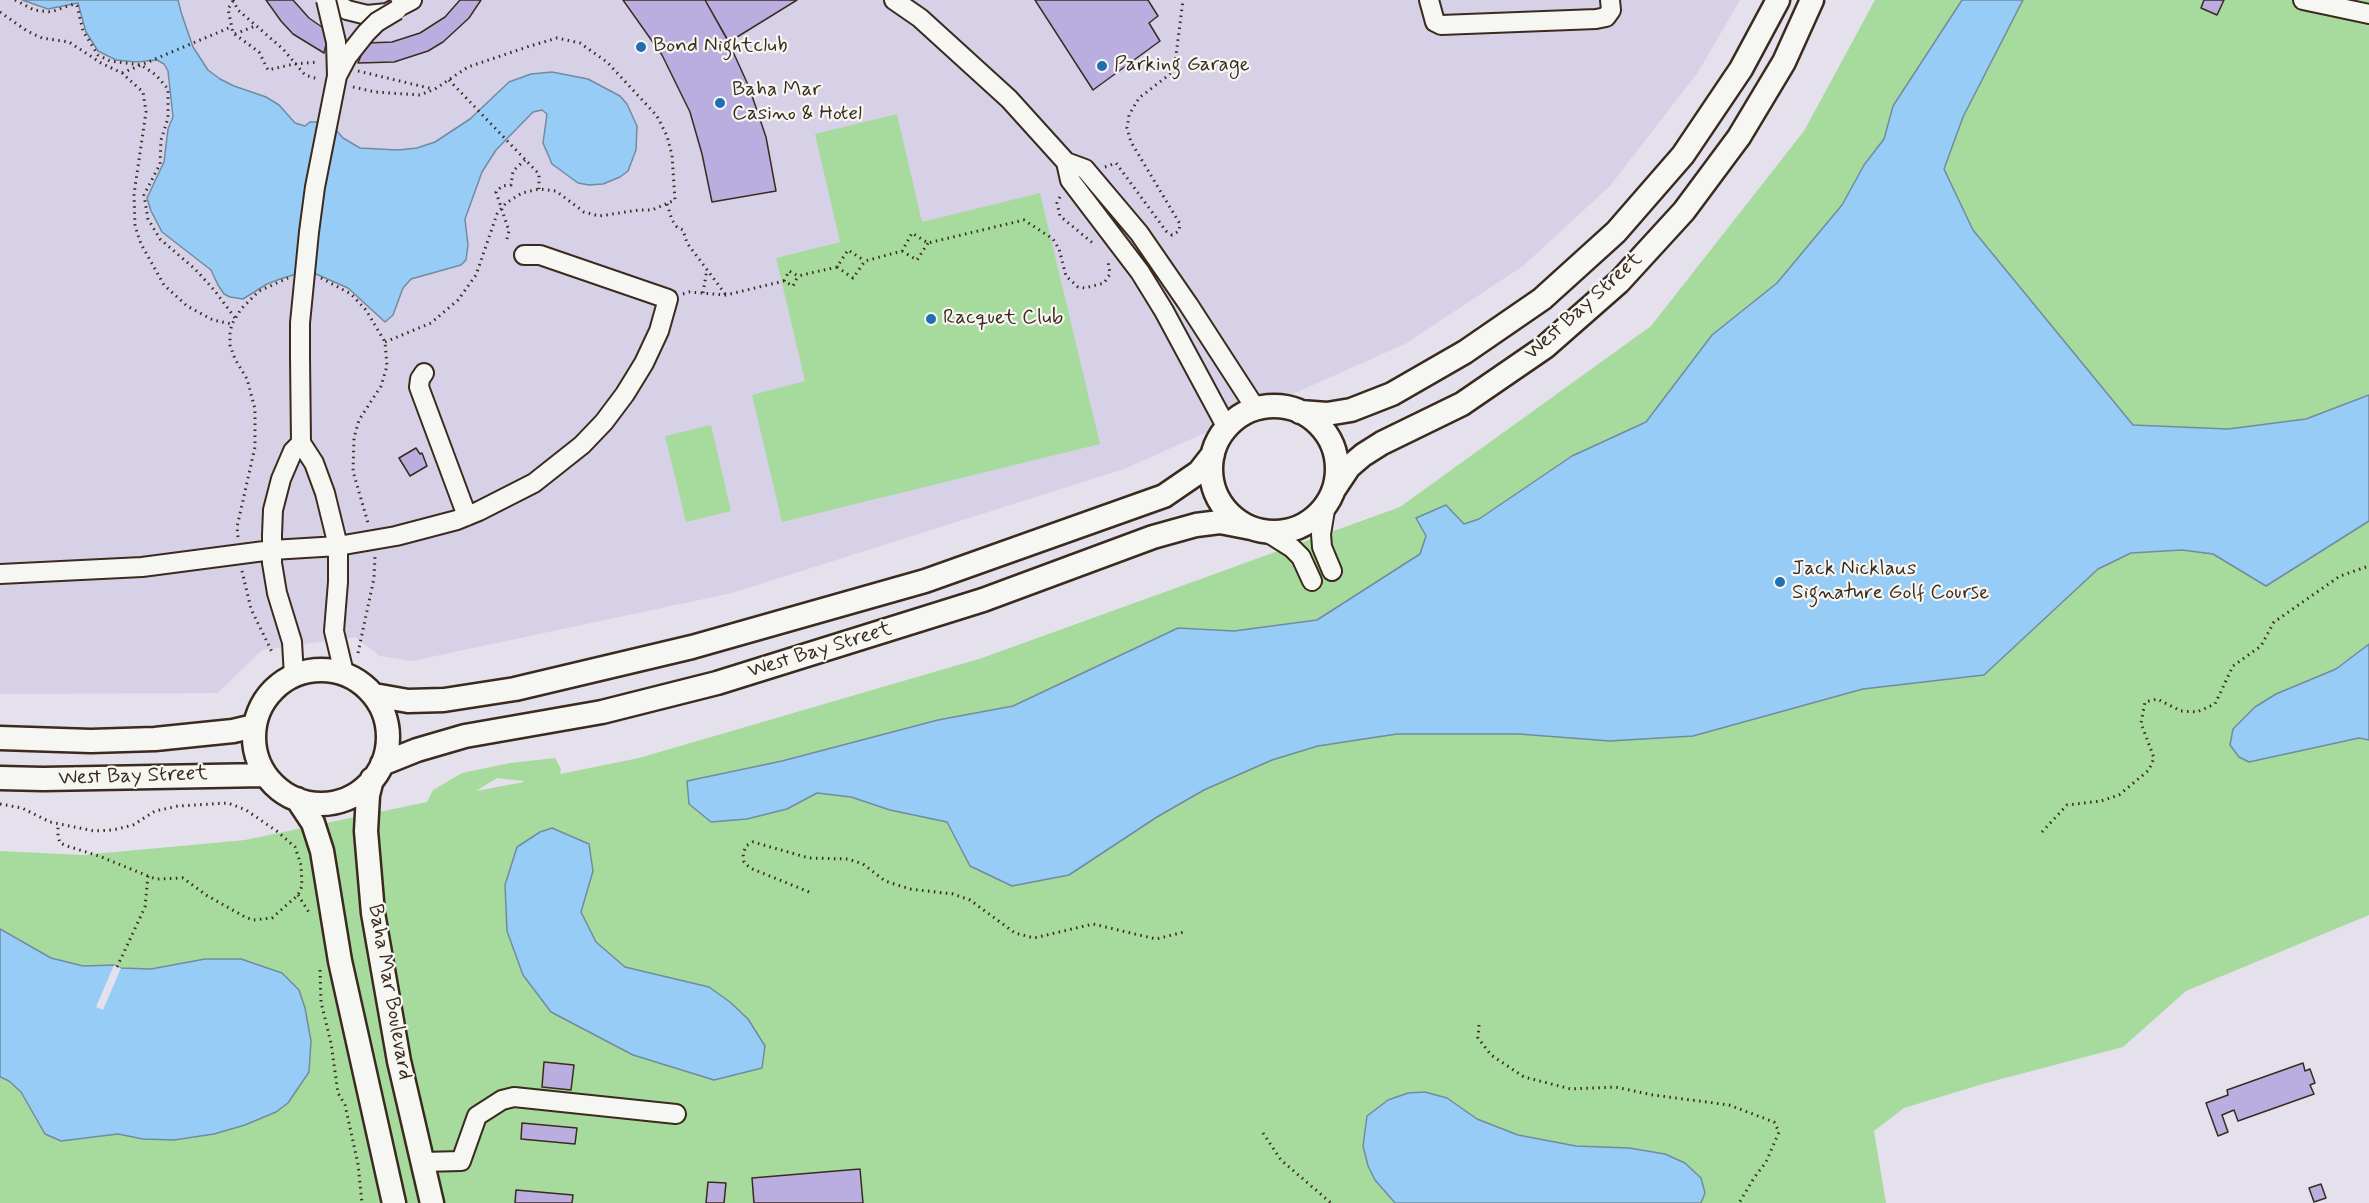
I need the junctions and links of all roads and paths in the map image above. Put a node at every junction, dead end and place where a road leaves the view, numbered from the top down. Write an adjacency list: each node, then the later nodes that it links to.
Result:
1 (15, 0): 17 (path)
2 (327, 0): 20 (street, bridge)
3 (331, 0): 12 (street)
4 (894, 0): 23 (street)
5 (1183, 0): 24 (path)
6 (1429, 0): 7 (street)
7 (1610, 0)
8 (1778, 0): 48 (main road, West Bay Street)
9 (1812, 0): 52 (main road, West Bay Street)
10 (2303, 0): 14 (street)
11 (233, 1): 17 (path)
12 (404, 5): 20 (street, bridge)
13 (0, 12): 19 (path)
14 (2369, 14)
15 (256, 26): 16 (path)
16 (235, 34)
17 (143, 64): 19 (path); 44 (path)
18 (468, 67): 27 (path)
19 (122, 73): 45 (path)
20 (337, 76): 50 (street, bridge)
21 (449, 80): 22 (path)
22 (525, 160): 25 (path); 28 (path)
23 (1066, 162): 24 (street); 26 (street)
24 (1090, 174): 47 (street)
25 (539, 189): 27 (path); 28 (path)
26 (1080, 194): 32 (path); 49 (street)
27 (667, 204): 37 (path)
28 (503, 207): 29 (path); 55 (path)
29 (507, 239)
30 (928, 243): 31 (path); 31 (path); 34 (path)
31 (902, 251): 35 (path)
32 (1103, 252)
33 (524, 255): 42 (street)
34 (1107, 258)
35 (865, 261): 36 (path); 36 (path)
36 (837, 267): 38 (path)
37 (707, 269): 40 (path); 41 (path)
38 (798, 276): 39 (path); 39 (path)
39 (784, 281): 41 (path)
40 (703, 293): 41 (path); 42 (path)
41 (726, 295)
42 (668, 299): 53 (street)
43 (241, 309): 44 (path)
44 (235, 318): 45 (path)
45 (232, 324): 58 (path)
46 (424, 373): 53 (street)
47 (1256, 409): 48 (main road); 49 (main road)
48 (1300, 412): 52 (main road)
49 (1227, 428): 51 (main road)
50 (301, 443): 56 (street); 57 (street)
51 (1213, 454): 54 (main road); 65 (main road, West Bay Street)
52 (1329, 498): 54 (main road); 60 (street)
53 (467, 516): 55 (street)
54 (1258, 530): 62 (street); 68 (main road, West Bay Street)
55 (373, 540): 56 (street); 63 (path)
56 (338, 546): 57 (street); 63 (street)
57 (272, 550): 58 (street); 64 (street)
58 (240, 555): 61 (street); 64 (path)
59 (2369, 566): 74 (path)
60 (1332, 571)
61 (0, 574)
62 (1312, 581)
63 (350, 667): 64 (main road); 65 (main road)
64 (286, 669): 66 (main road)
65 (374, 695): 68 (main road)
66 (254, 726): 67 (main road, West Bay Street); 69 (main road)
67 (0, 738)
68 (377, 772): 71 (main road); 85 (main road, Baha Mar Boulevard)
69 (265, 775): 70 (main road, West Bay Street); 71 (main road)
70 (0, 778)
71 (297, 799): 87 (main road, Baha Mar Boulevard)
72 (0, 804): 73 (path)
73 (58, 824): 75 (path); 77 (path)
74 (2042, 832)
75 (148, 876): 77 (path); 81 (path)
76 (809, 892): 79 (path)
77 (298, 895): 78 (path)
78 (312, 924)
79 (1184, 932)
80 (319, 965): 86 (path)
81 (117, 967)
82 (1479, 1025): 90 (path)
83 (676, 1114): 85 (street)
84 (1263, 1133): 89 (path)
85 (423, 1162): 88 (main road, Baha Mar Boulevard)
86 (362, 1203)
87 (394, 1203)
88 (432, 1203)
89 (1331, 1203)
90 (1739, 1203)

